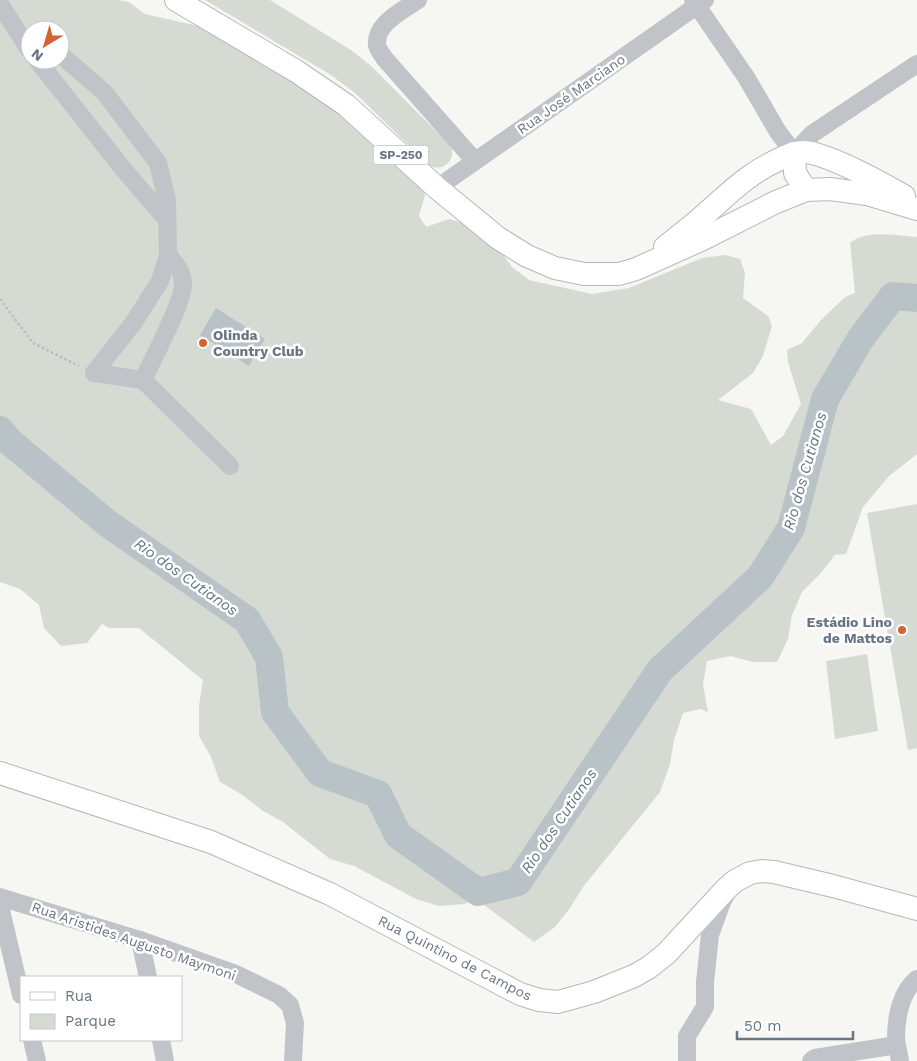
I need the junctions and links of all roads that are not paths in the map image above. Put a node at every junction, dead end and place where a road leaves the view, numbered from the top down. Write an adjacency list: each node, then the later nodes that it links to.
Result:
1 (176, 0): 14 (main road, SP-250)
2 (418, 0): 13 (street)
3 (699, 2): 11 (street); 13 (street, Rua José Marciano)
4 (0, 3): 5 (street); 6 (street)
5 (21, 20)
6 (20, 35)
7 (70, 63): 18 (street)
8 (917, 64): 10 (street)
9 (45, 70): 18 (street)
10 (837, 118): 11 (street); 12 (street)
11 (794, 153): 12 (main road, SP-250); 15 (main road); 20 (main road, SP-250)
12 (818, 155): 15 (main road); 16 (main road, SP-250)
13 (475, 161): 14 (street, Rua José Marciano)
14 (437, 188): 20 (main road, SP-250)
15 (811, 189): 17 (main road, SP-250); 20 (main road, SP-250)
16 (917, 204)
17 (917, 210)
18 (167, 220): 19 (street)
19 (168, 254): 21 (street); 21 (street)
20 (636, 269)
21 (143, 380): 22 (street)
22 (230, 466)
23 (0, 773): 24 (main road, Rua Quintino de Campos)
24 (735, 881): 27 (main road, Rua Quintino de Campos); 38 (street)
25 (0, 897): 28 (street, Rua Aristides Augusto Maymoni)
26 (0, 906): 31 (street)
27 (917, 909)
28 (140, 940): 29 (street); 37 (street, Rua Aristides Augusto Maymoni)
29 (148, 976)
30 (915, 983): 34 (street)
31 (20, 991)
32 (32, 1041): 35 (street)
33 (161, 1041): 36 (street)
34 (898, 1053): 39 (street)
35 (37, 1061)
36 (165, 1061)
37 (293, 1061)
38 (688, 1061)
39 (811, 1061)

